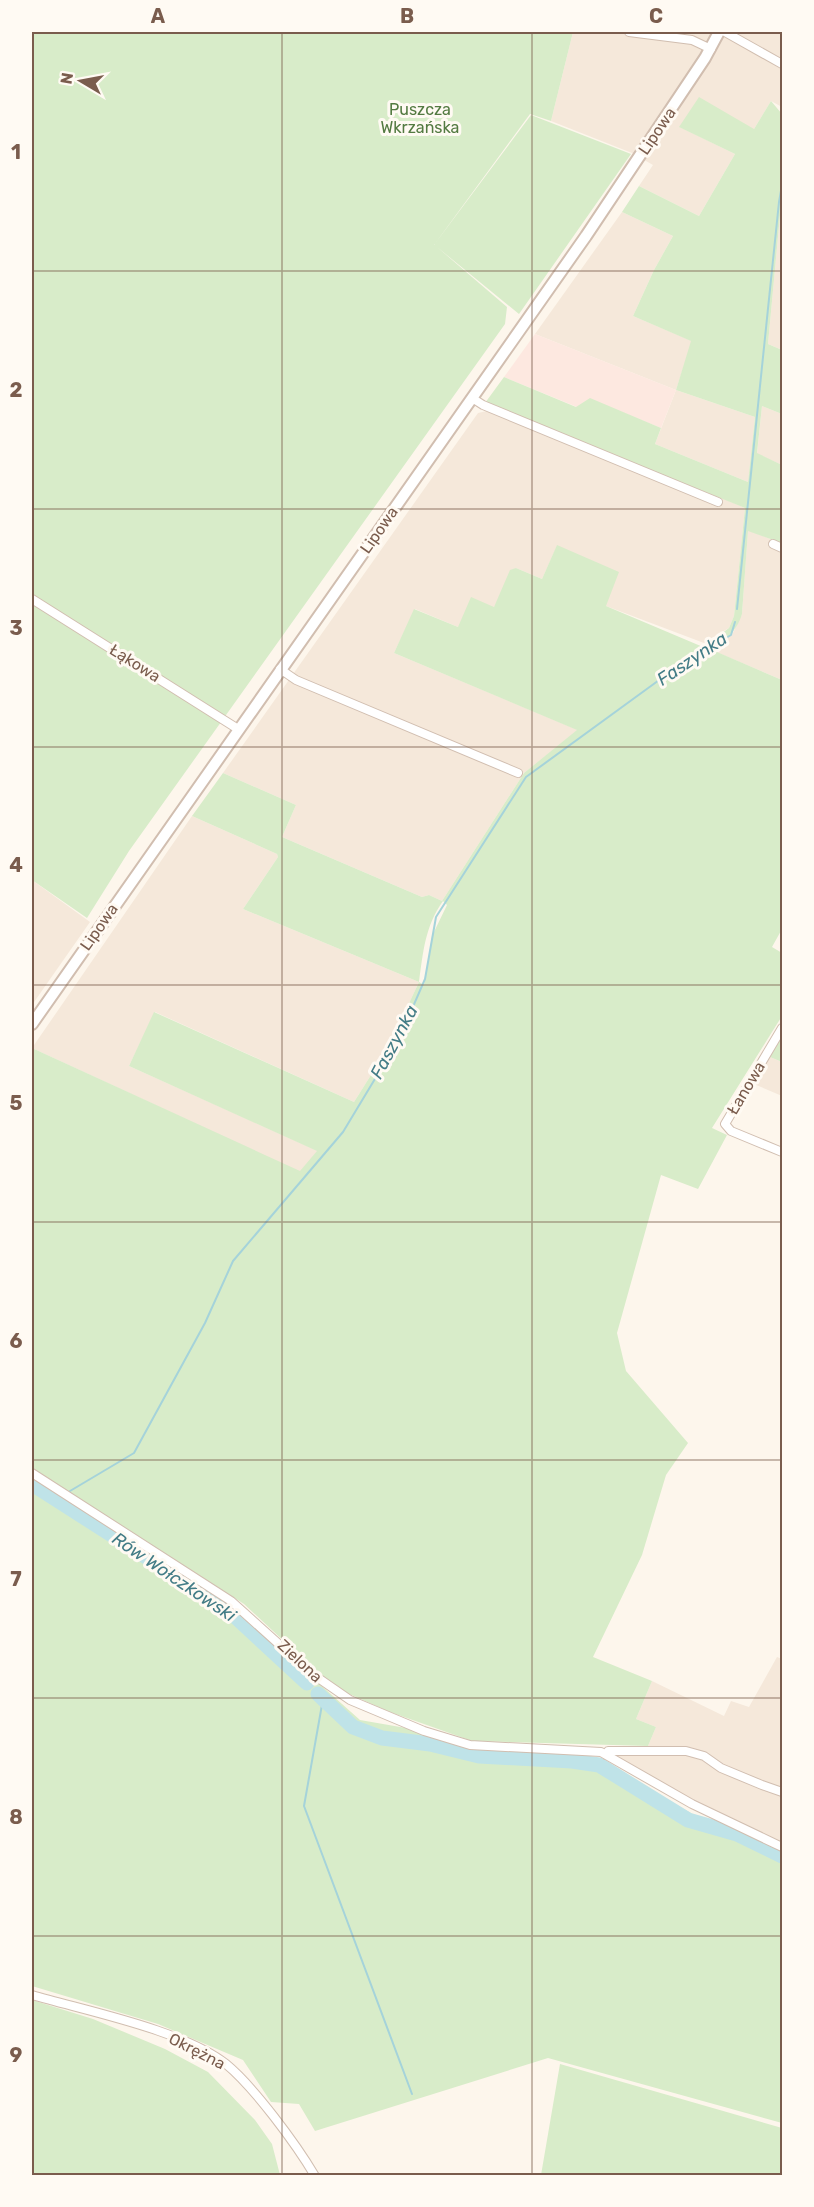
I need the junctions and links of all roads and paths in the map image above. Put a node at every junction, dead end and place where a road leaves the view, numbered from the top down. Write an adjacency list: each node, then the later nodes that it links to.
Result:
1 (629, 32): 4 (street)
2 (720, 32): 4 (street, Lipowa)
3 (725, 32): 5 (street)
4 (711, 49): 6 (street, Lipowa)
5 (783, 64)
6 (472, 398): 7 (street); 11 (street, Lipowa)
7 (718, 501)
8 (773, 544): 9 (street)
9 (783, 548)
10 (32, 599): 12 (street, Łąkowa)
11 (280, 669): 12 (street, Lipowa); 13 (street)
12 (238, 729): 14 (street, Lipowa)
13 (518, 773)
14 (32, 1024)
15 (783, 1028): 16 (street, Łanowa)
16 (783, 1152)
17 (32, 1473): 18 (street, Zielona)
18 (606, 1755): 19 (street, Zielona); 20 (street, Zielona)
19 (783, 1792)
20 (783, 1846)
21 (32, 1995): 22 (street, Okrężna)
22 (315, 2175)

